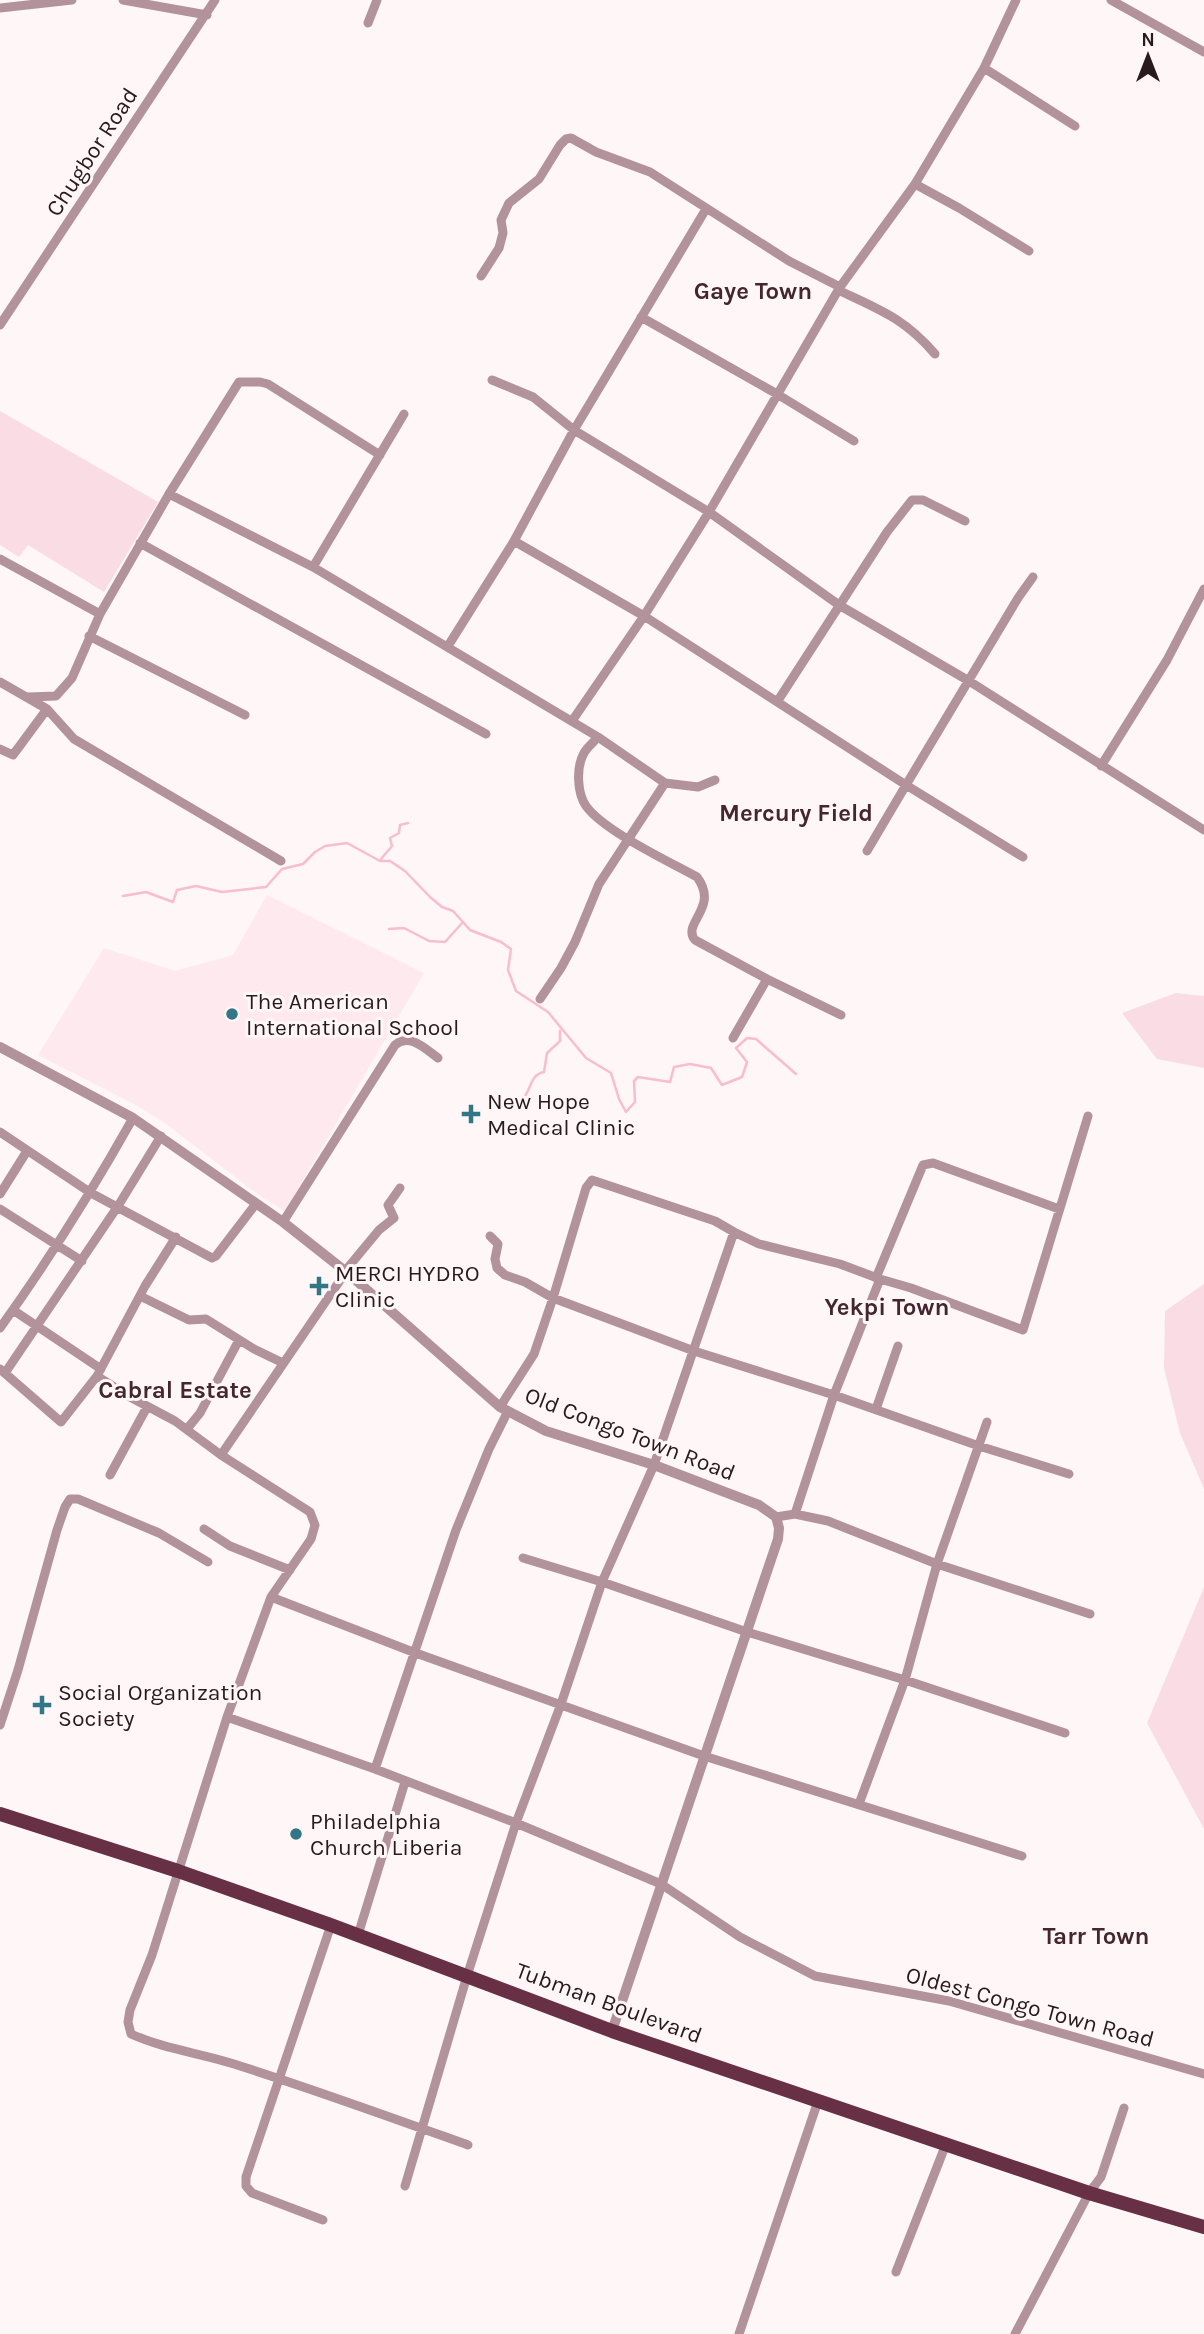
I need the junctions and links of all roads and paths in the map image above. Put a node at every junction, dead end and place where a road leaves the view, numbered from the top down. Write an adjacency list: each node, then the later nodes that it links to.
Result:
1 (72, 0): 7 (street)
2 (123, 0): 8 (street)
3 (215, 0): 8 (street, Chugbor Road)
4 (377, 0): 9 (street)
5 (1017, 0): 11 (street)
6 (1111, 0): 10 (street)
7 (0, 8)
8 (207, 15): 19 (street, Chugbor Road)
9 (368, 23)
10 (1204, 52)
11 (984, 68): 12 (street); 13 (street)
12 (1075, 126)
13 (915, 184): 15 (street); 17 (street)
14 (706, 209): 16 (street); 17 (street); 18 (street)
15 (1029, 251)
16 (481, 276)
17 (839, 288): 20 (street); 22 (street)
18 (641, 317): 22 (street); 24 (street)
19 (0, 326)
20 (936, 354)
21 (492, 380): 24 (street)
22 (777, 394): 25 (street); 28 (street)
23 (404, 414): 26 (street)
24 (575, 430): 28 (street); 30 (street)
25 (854, 441)
26 (380, 455): 27 (street); 33 (street)
27 (169, 494): 31 (street); 33 (street)
28 (709, 512): 36 (street); 38 (street)
29 (965, 521): 36 (street)
30 (514, 541): 38 (street); 40 (street)
31 (140, 542): 37 (street); 48 (street)
32 (0, 559): 37 (street)
33 (313, 567): 40 (street)
34 (1033, 577): 41 (street)
35 (1204, 589): 51 (street)
36 (839, 605): 41 (street); 44 (street)
37 (100, 614): 39 (street)
38 (644, 616): 44 (street); 47 (street)
39 (89, 636): 43 (street); 46 (street)
40 (448, 646): 47 (street)
41 (969, 681): 51 (street); 54 (street)
42 (0, 682): 43 (street)
43 (28, 697): 45 (street)
44 (777, 702): 54 (street)
45 (47, 709): 50 (street); 59 (street)
46 (245, 715)
47 (572, 722): 49 (street)
48 (486, 734)
49 (598, 737): 53 (street); 56 (street)
50 (0, 749)
51 (1101, 766): 55 (street)
52 (715, 780): 53 (street)
53 (666, 783): 56 (street)
54 (906, 785): 57 (street); 58 (street)
55 (1204, 830)
56 (629, 839): 60 (street); 61 (street)
57 (867, 851)
58 (1023, 857)
59 (281, 861)
60 (767, 979): 62 (street); 63 (street)
61 (540, 999)
62 (841, 1016)
63 (733, 1038)
64 (0, 1047): 67 (street, Old Congo Town Road)
65 (438, 1058): 78 (street)
66 (1088, 1116): 77 (street)
67 (133, 1118): 69 (street, Old Congo Town Road); 72 (street)
68 (0, 1132): 70 (street)
69 (161, 1136): 74 (street, Old Congo Town Road); 75 (street)
70 (27, 1151): 72 (street); 73 (street)
71 (400, 1188): 84 (street)
72 (91, 1192): 75 (street); 82 (street)
73 (0, 1194)
74 (256, 1205): 78 (street, Old Congo Town Road); 81 (street)
75 (118, 1206): 81 (street); 83 (street)
76 (0, 1209): 82 (street)
77 (1059, 1209): 85 (street); 85 (street)
78 (283, 1222): 84 (street, Old Congo Town Road)
79 (734, 1232): 85 (street); 87 (street); 93 (street)
80 (490, 1236): 87 (street)
81 (176, 1237): 86 (street)
82 (58, 1247): 83 (street); 88 (street)
83 (82, 1261): 89 (street)
84 (347, 1273): 94 (street); 99 (street, Old Congo Town Road)
85 (878, 1278): 97 (street)
86 (140, 1296): 91 (street); 96 (street)
87 (553, 1298): 93 (street); 99 (street)
88 (13, 1310): 89 (street); 90 (street)
89 (37, 1326): 95 (street); 96 (street)
90 (0, 1328)
91 (239, 1340): 94 (street); 102 (street)
92 (898, 1346): 100 (street)
93 (694, 1352): 97 (street); 105 (street)
94 (283, 1363): 104 (street)
95 (2, 1371): 96 (street)
96 (99, 1372): 98 (street)
97 (834, 1395): 100 (street); 108 (street)
98 (148, 1407): 102 (street); 107 (street)
99 (504, 1409): 105 (street, Old Congo Town Road); 119 (street)
100 (876, 1409): 103 (street)
101 (986, 1422): 103 (street)
102 (187, 1429): 104 (street)
103 (979, 1446): 106 (street); 113 (street)
104 (221, 1455): 114 (street)
105 (654, 1465): 109 (street, Old Congo Town Road); 115 (street)
106 (1069, 1474)
107 (110, 1475)
108 (795, 1514): 109 (street); 113 (street)
109 (776, 1517): 118 (street)
110 (204, 1529): 114 (street)
111 (523, 1558): 115 (street)
112 (208, 1562): 123 (street)
113 (937, 1564): 117 (street); 120 (street)
114 (290, 1570): 116 (street)
115 (602, 1582): 118 (street); 121 (street)
116 (271, 1597): 119 (street); 122 (street)
117 (1090, 1614)
118 (747, 1632): 120 (street); 125 (street)
119 (413, 1652): 121 (street); 126 (street)
120 (905, 1680): 124 (street); 128 (street)
121 (561, 1704): 125 (street); 130 (street)
122 (227, 1717): 126 (street, Oldest Congo Town Road); 132 (street)
123 (0, 1725)
124 (1065, 1733)
125 (704, 1756): 128 (street); 133 (street)
126 (374, 1769): 127 (street, Oldest Congo Town Road)
127 (405, 1782): 130 (street, Oldest Congo Town Road); 135 (street)
128 (859, 1804): 131 (street)
129 (0, 1814): 132 (highway, Tubman Boulevard)
130 (516, 1823): 133 (street, Oldest Congo Town Road); 136 (street)
131 (1022, 1856)
132 (178, 1871): 134 (highway, Tubman Boulevard); 139 (street)
133 (661, 1884): 137 (street); 138 (street, Oldest Congo Town Road)
134 (331, 1925): 135 (highway, Tubman Boulevard); 139 (street)
135 (358, 1934): 136 (highway, Tubman Boulevard)
136 (467, 1976): 137 (highway, Tubman Boulevard); 142 (street)
137 (612, 2031): 140 (highway, Tubman Boulevard)
138 (1204, 2074)
139 (278, 2078): 142 (street); 147 (street)
140 (818, 2101): 143 (highway, Tubman Boulevard); 150 (street)
141 (1124, 2108): 146 (street)
142 (423, 2129): 144 (street); 145 (street)
143 (946, 2144): 146 (highway, Tubman Boulevard); 149 (street)
144 (468, 2145)
145 (405, 2186)
146 (1088, 2193): 148 (highway, Tubman Boulevard); 151 (street)
147 (323, 2220)
148 (1204, 2227)
149 (897, 2272)
150 (739, 2334)
151 (1015, 2334)

